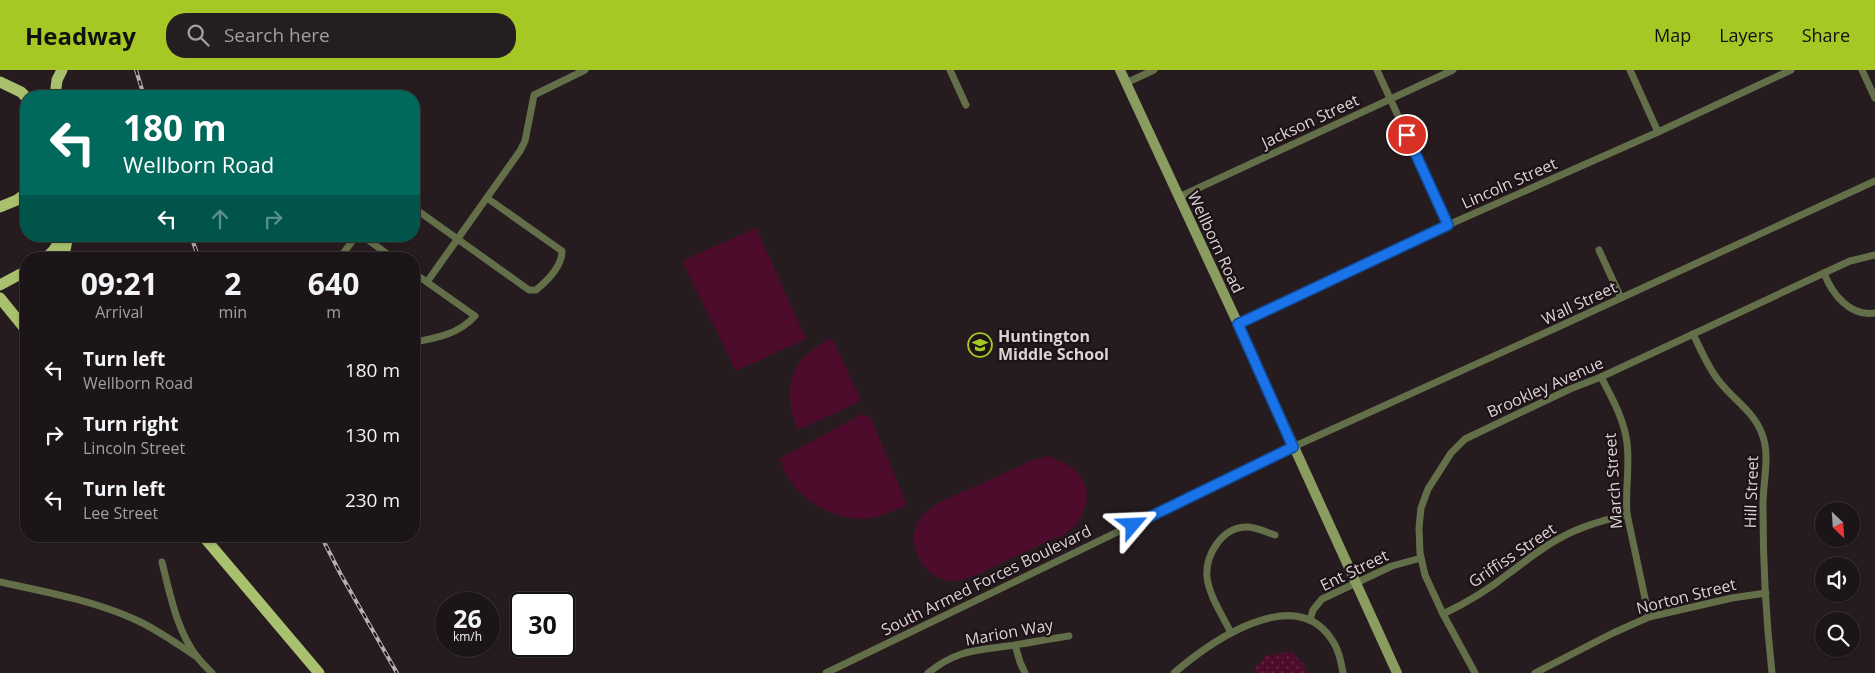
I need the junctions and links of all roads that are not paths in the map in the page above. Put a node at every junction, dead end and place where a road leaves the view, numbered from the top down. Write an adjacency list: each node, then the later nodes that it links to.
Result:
1 (62, 70): 13 (main road)
2 (585, 70): 22 (street)
3 (950, 70): 17 (street)
4 (1120, 70): 12 (street, Wellborn Road)
5 (1154, 70): 12 (street)
6 (1377, 70): 16 (street)
7 (1453, 70): 16 (street, Jackson Street)
8 (1630, 70): 18 (street)
9 (1791, 70): 18 (street, Lincoln Street)
10 (1862, 70): 15 (street)
11 (0, 82): 14 (main road)
12 (1126, 83): 20 (street, Wellborn Road)
13 (56, 90)
14 (20, 92)
15 (1875, 98)
16 (1390, 99): 20 (street, Jackson Street); 25 (street)
17 (966, 105)
18 (1658, 132): 25 (street, Lincoln Street)
19 (1875, 181): 37 (street, Wall Street)
20 (1179, 197): 40 (street, Wellborn Road)
21 (20, 198): 23 (main road)
22 (487, 198): 26 (street); 26 (street)
23 (0, 207)
24 (420, 212): 26 (street)
25 (1448, 225): 40 (street, Lincoln Street)
26 (458, 239): 34 (street)
27 (371, 242): 29 (street)
28 (1598, 250): 37 (street)
29 (385, 252)
30 (1875, 255): 31 (street, Brookley Avenue)
31 (1824, 273): 38 (street); 41 (street, Brookley Avenue)
32 (20, 274): 35 (main road)
33 (420, 277): 34 (street)
34 (427, 282): 42 (street)
35 (0, 285)
36 (0, 298): 39 (main road)
37 (1621, 298): 44 (street, Wall Street)
38 (1875, 313)
39 (20, 323)
40 (1238, 324): 44 (street, Wellborn Road)
41 (1693, 334): 43 (street, Brookley Avenue); 52 (street, Hill Street)
42 (420, 341)
43 (1601, 377): 45 (street, March Street); 48 (street, Brookley Avenue)
44 (1293, 447): 51 (street, Wellborn Road); 62 (street, South Armed Forces Boulevard)
45 (1627, 514): 53 (street, Griffiss Street); 54 (street, March Street)
46 (1275, 535): 56 (street)
47 (208, 542): 61 (main road)
48 (1421, 558): 51 (street, Ent Street); 53 (street, Brookley Avenue)
49 (162, 562): 59 (street)
50 (0, 582): 59 (street)
51 (1356, 583): 55 (street, Ent Street); 67 (street, Wellborn Road)
52 (1766, 592): 54 (street, Norton Street); 70 (street, Hill Street)
53 (1443, 614): 68 (street, Brookley Avenue)
54 (1649, 617): 69 (street, Norton Street)
55 (1310, 620): 56 (street); 66 (street)
56 (1231, 633): 65 (street)
57 (1069, 636): 58 (street, Marion Way)
58 (1015, 645): 63 (street, Marion Way); 64 (street)
59 (197, 657): 60 (street)
60 (212, 673)
61 (319, 673)
62 (826, 673)
63 (928, 673)
64 (1025, 673)
65 (1174, 673)
66 (1343, 673)
67 (1397, 673)
68 (1474, 673)
69 (1535, 673)
70 (1772, 673)

